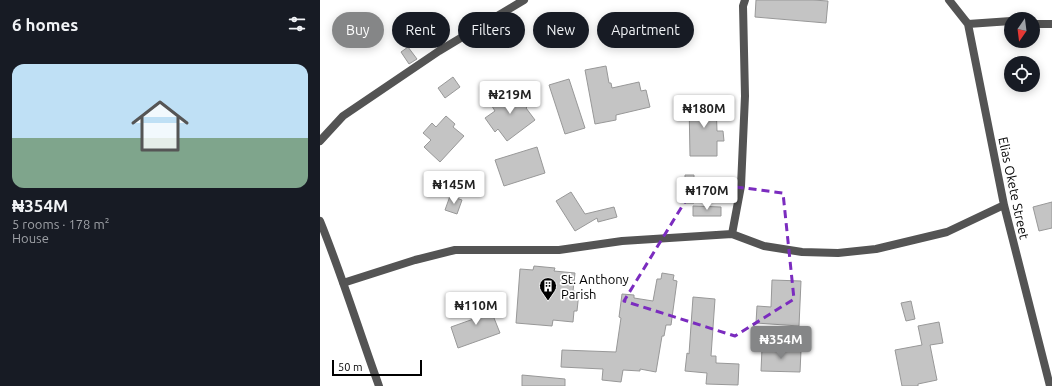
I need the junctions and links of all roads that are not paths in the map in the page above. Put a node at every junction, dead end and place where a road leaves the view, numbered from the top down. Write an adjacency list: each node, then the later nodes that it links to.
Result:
1 (524, 0): 8 (street)
2 (745, 0): 11 (street)
3 (949, 0): 5 (street, Elias Okete Street)
4 (1004, 21): 5 (street)
5 (968, 24): 9 (street, Elias Okete Street)
6 (1040, 24): 7 (street)
7 (1052, 24)
8 (320, 141)
9 (1004, 206): 11 (street); 14 (street, Elias Okete Street)
10 (320, 221): 12 (street)
11 (732, 234): 12 (street)
12 (343, 283): 13 (street)
13 (379, 386)
14 (1050, 386)

